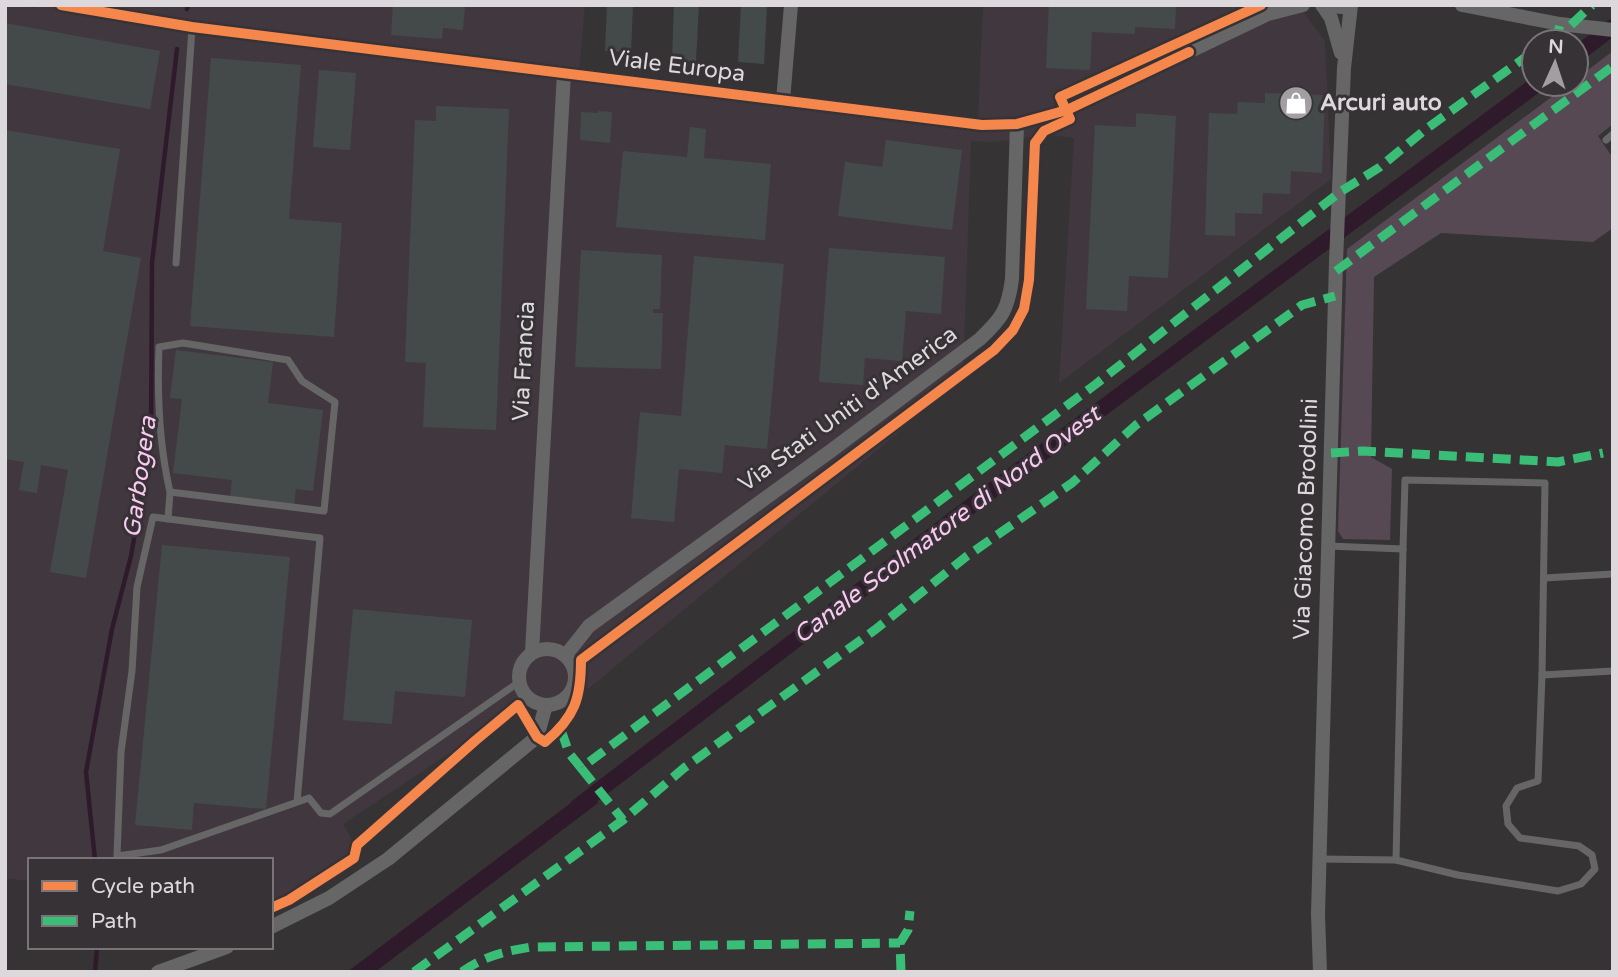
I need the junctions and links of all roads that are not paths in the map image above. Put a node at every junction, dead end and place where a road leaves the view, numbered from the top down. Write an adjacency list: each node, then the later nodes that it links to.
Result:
1 (61, 5): 8 (street, Viale Europa)
2 (792, 5): 12 (street)
3 (1303, 5): 7 (street, Viale Europa)
4 (1322, 5): 5 (street); 10 (street, Via Giacomo Brodolini)
5 (1351, 5): 10 (street, Via Giacomo Brodolini)
6 (1462, 5): 9 (street)
7 (1272, 10): 13 (street, Viale Europa)
8 (192, 27): 11 (street, Viale Europa); 14 (lane)
9 (1613, 30)
10 (1344, 68): 17 (street, Via Giacomo Brodolini)
11 (564, 73): 12 (street, Viale Europa); 21 (street, Via Francia)
12 (783, 101): 13 (street, Viale Europa)
13 (1017, 124): 22 (street, Via Stati Uniti d'America)
14 (176, 263)
15 (170, 492): 15 (lane); 16 (lane)
16 (168, 519): 27 (lane); 27 (lane)
17 (1328, 546): 18 (lane); 28 (street, Via Giacomo Brodolini)
18 (1403, 549): 20 (lane); 29 (lane)
19 (1613, 574): 20 (lane)
20 (1544, 578): 24 (lane)
21 (532, 652): 22 (street); 25 (street)
22 (566, 654): 26 (street)
23 (1613, 671): 24 (lane)
24 (1542, 675): 29 (lane)
25 (519, 682): 26 (street); 27 (lane)
26 (546, 705): 30 (street)
27 (297, 802)
28 (1320, 859): 29 (lane); 33 (street, Via Giacomo Brodolini)
29 (1396, 860)
30 (273, 927)
31 (221, 949): 32 (street)
32 (158, 972)
33 (1320, 972)

